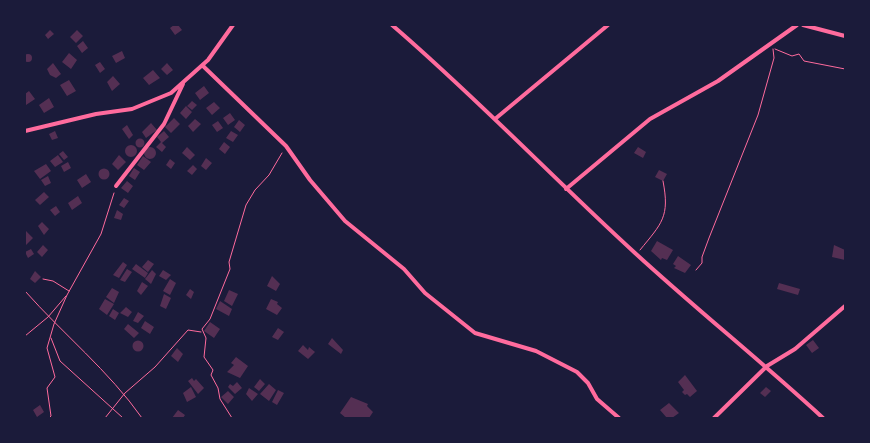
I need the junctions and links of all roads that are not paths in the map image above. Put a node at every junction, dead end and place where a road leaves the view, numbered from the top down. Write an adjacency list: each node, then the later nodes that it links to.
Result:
1 (233, 25): 7 (street)
2 (392, 25): 9 (street)
3 (608, 25): 9 (street)
4 (797, 25): 12 (street)
5 (803, 25): 6 (street)
6 (845, 36)
7 (203, 66): 8 (street); 15 (street)
8 (183, 84): 10 (street); 11 (street)
9 (495, 119): 12 (street)
10 (25, 131)
11 (116, 186)
12 (566, 189): 14 (street)
13 (845, 306): 14 (street)
14 (767, 366): 16 (street); 17 (street)
15 (619, 418)
16 (714, 418)
17 (823, 418)

